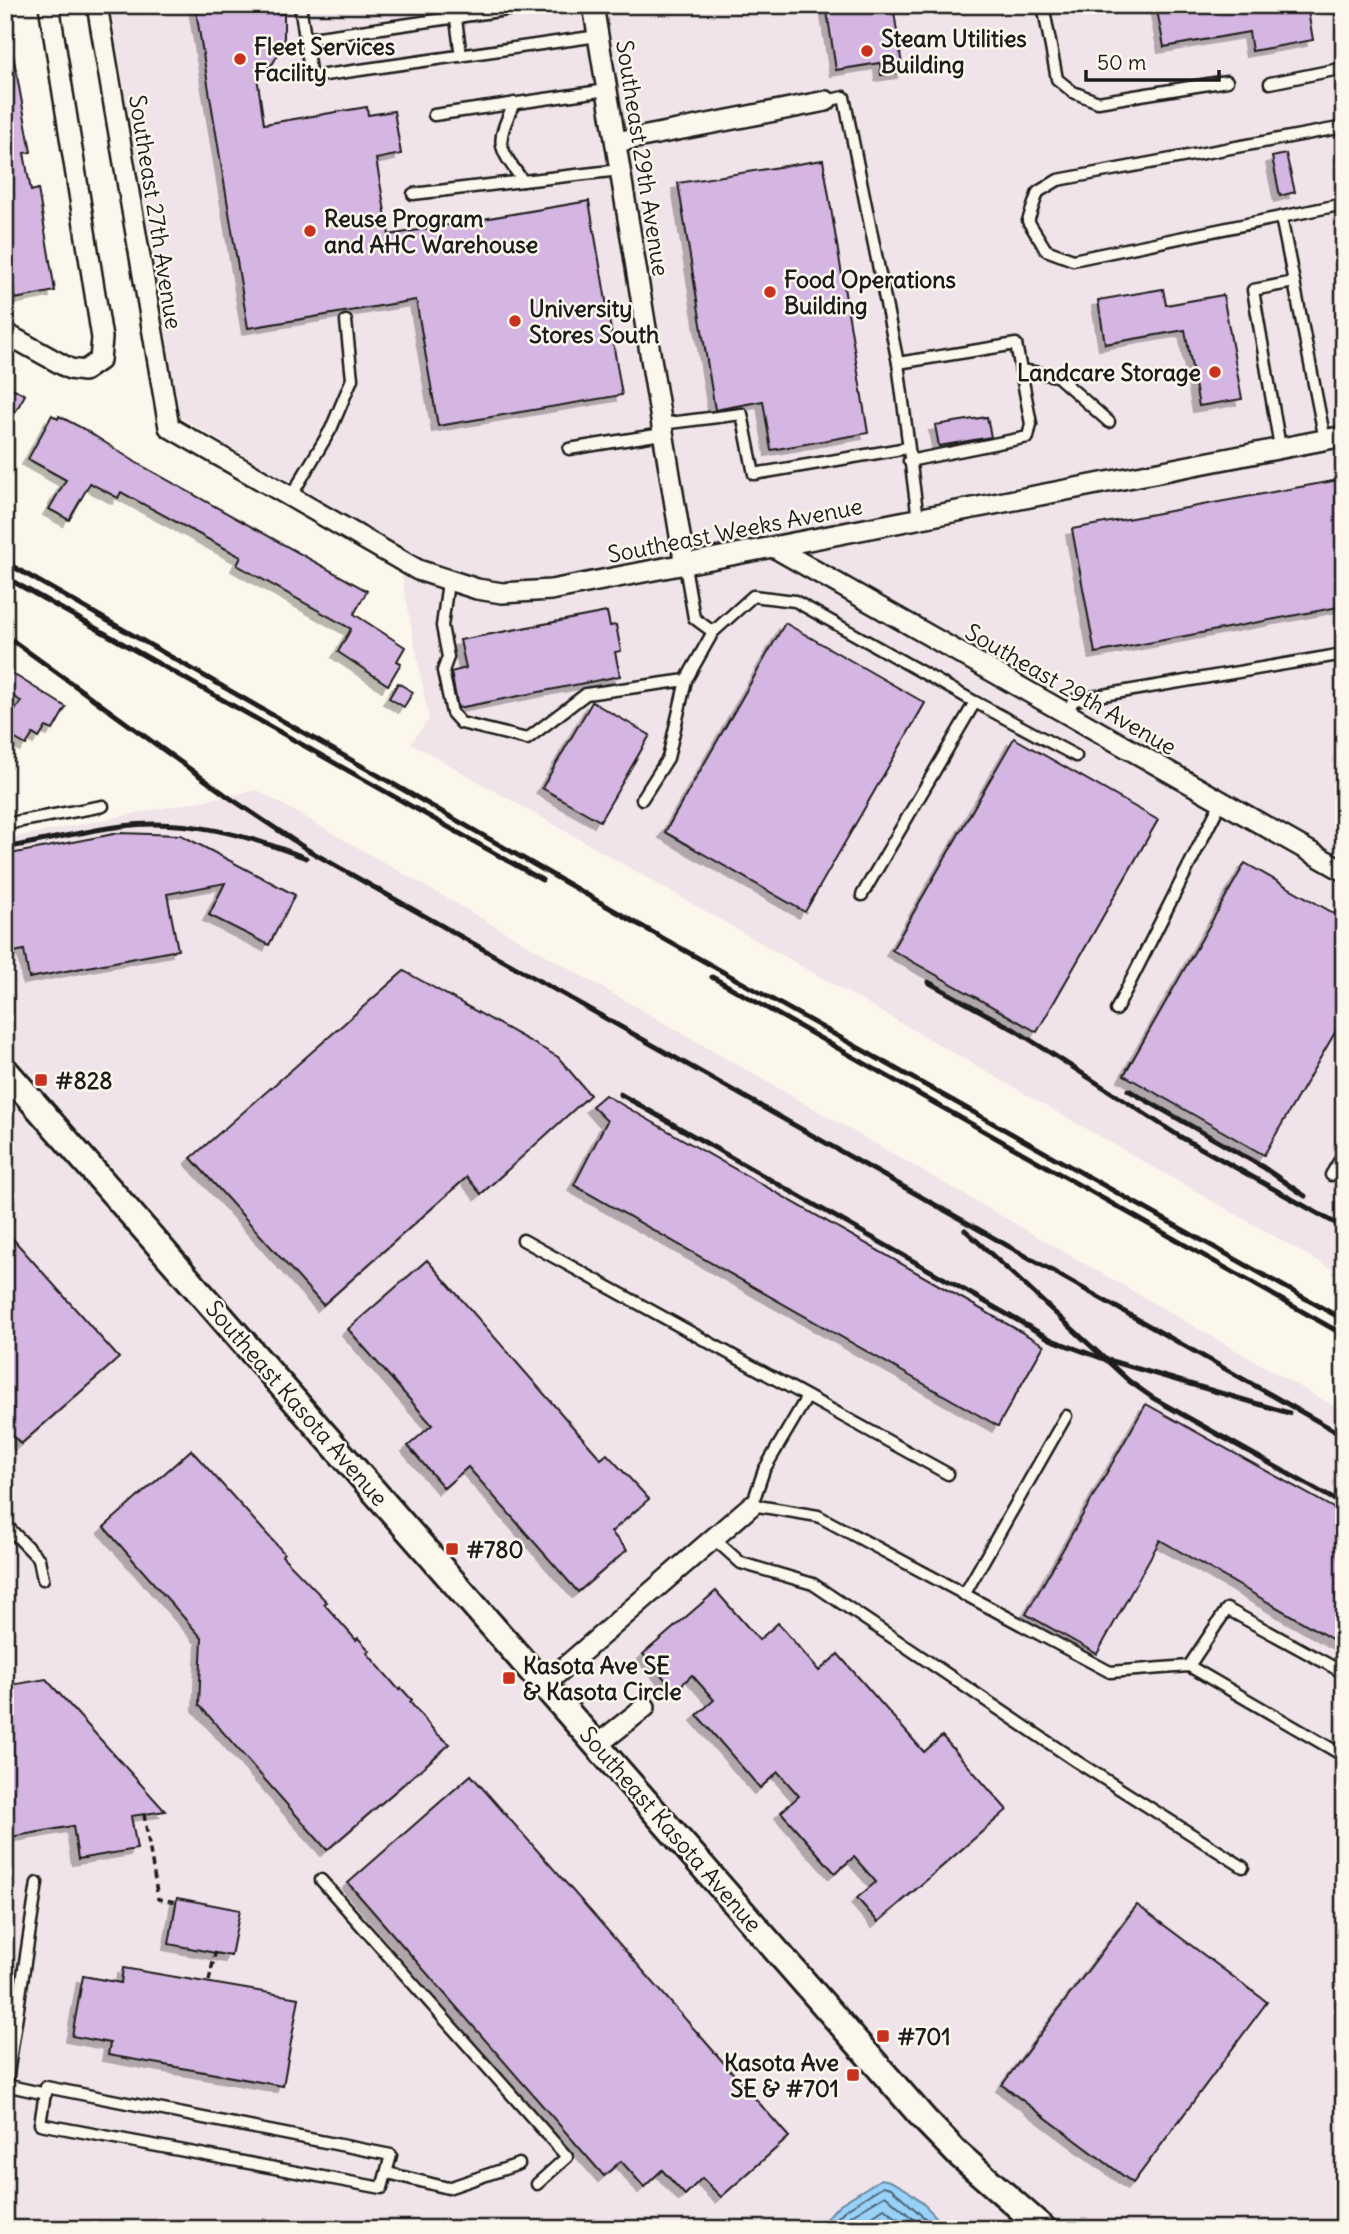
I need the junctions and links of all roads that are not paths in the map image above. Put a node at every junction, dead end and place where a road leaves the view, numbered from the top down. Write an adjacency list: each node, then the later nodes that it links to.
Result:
1 (49, 5): 28 (street)
2 (97, 5): 32 (street, Southeast 27th Avenue)
3 (300, 5): 10 (lane)
4 (453, 5): 8 (lane)
5 (541, 5): 8 (lane)
6 (593, 5): 9 (street, Southeast 29th Avenue)
7 (1043, 5): 13 (lane)
8 (456, 17): 10 (lane); 11 (lane)
9 (598, 36): 11 (lane); 15 (street, Southeast 29th Avenue)
10 (305, 39): 11 (lane)
11 (461, 55)
12 (1344, 68): 14 (lane)
13 (1227, 81)
14 (1270, 83)
15 (607, 90): 17 (lane); 20 (street, Southeast 29th Avenue)
16 (826, 101): 20 (street); 29 (lane)
17 (514, 103): 18 (lane); 22 (lane)
18 (434, 115)
19 (1344, 127): 25 (lane)
20 (615, 142): 21 (street, Southeast 29th Avenue)
21 (620, 170): 22 (lane); 33 (street, Southeast 29th Avenue)
22 (523, 181): 23 (lane)
23 (413, 194)
24 (1344, 204): 25 (lane)
25 (1281, 217): 26 (lane)
26 (1294, 282): 34 (lane); 35 (lane)
27 (346, 321): 39 (lane)
28 (5, 333)
29 (898, 363): 30 (lane); 36 (lane)
30 (1021, 370): 31 (lane); 38 (lane)
31 (1109, 422)
32 (169, 427): 39 (street, Southeast Weeks Avenue)
33 (662, 429): 36 (lane); 37 (lane); 42 (street, Southeast 29th Avenue)
34 (1334, 438): 35 (street, Southeast Weeks Avenue)
35 (1280, 447): 40 (street, Southeast Weeks Avenue)
36 (908, 448): 38 (lane)
37 (569, 449)
38 (909, 461): 40 (lane)
39 (290, 499): 43 (street, Southeast Weeks Avenue)
40 (919, 520): 41 (street, Southeast Weeks Avenue)
41 (775, 548): 42 (street, Southeast Weeks Avenue); 48 (street, Southeast 29th Avenue)
42 (685, 566): 43 (street, Southeast Weeks Avenue); 44 (lane)
43 (448, 582): 46 (lane)
44 (713, 632): 46 (lane); 47 (lane)
45 (1344, 653): 48 (lane)
46 (686, 680): 50 (lane)
47 (975, 702): 49 (lane); 55 (lane)
48 (1066, 715): 51 (street, Southeast 29th Avenue)
49 (1076, 757)
50 (642, 799)
51 (1221, 802): 54 (street, Southeast 29th Avenue); 56 (lane)
52 (103, 806): 53 (lane)
53 (5, 824)
54 (1344, 871)
55 (862, 895)
56 (1116, 1010)
57 (5, 1070): 71 (street, Southeast Kasota Avenue)
58 (1344, 1153): 59 (lane)
59 (1331, 1175)
60 (523, 1240): 61 (lane)
61 (807, 1397): 63 (lane); 64 (lane)
62 (1066, 1416): 68 (lane)
63 (948, 1474)
64 (752, 1505): 66 (street); 68 (lane)
65 (5, 1524): 67 (lane)
66 (713, 1538): 71 (street); 75 (lane)
67 (43, 1579)
68 (964, 1595): 69 (lane)
69 (1189, 1666): 70 (lane); 74 (lane)
70 (1344, 1673)
71 (544, 1685): 73 (street, Southeast Kasota Avenue)
72 (645, 1707): 73 (street)
73 (597, 1745): 83 (street, Southeast Kasota Avenue)
74 (1344, 1756)
75 (1243, 1867)
76 (321, 1880): 82 (lane)
77 (37, 1883): 78 (lane)
78 (6, 2088): 79 (lane)
79 (46, 2094): 81 (lane); 81 (lane)
80 (519, 2164): 81 (lane)
81 (388, 2173)
82 (537, 2184)
83 (1044, 2229)

